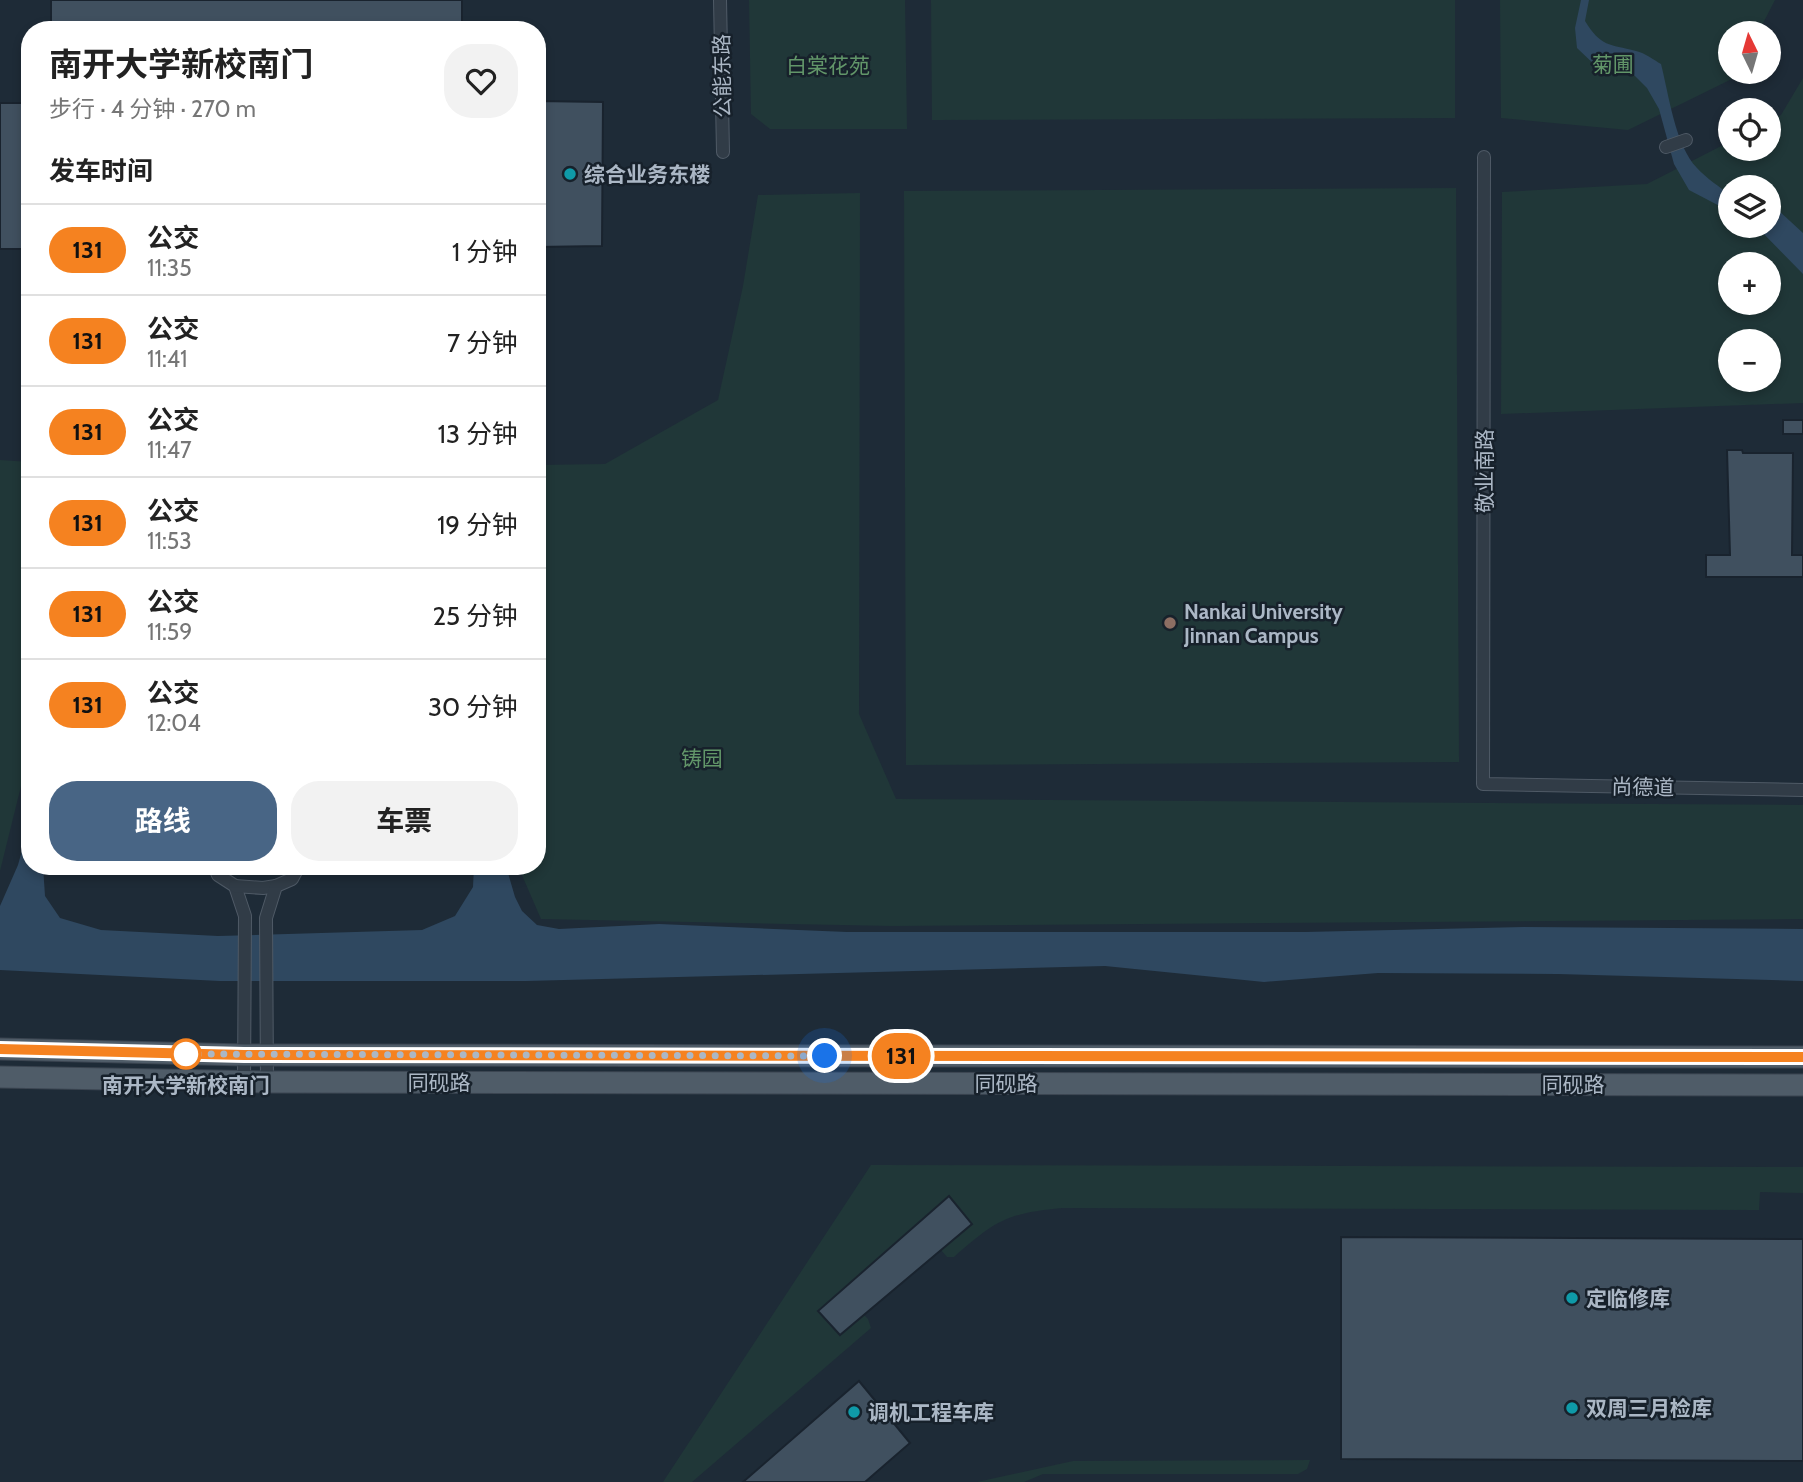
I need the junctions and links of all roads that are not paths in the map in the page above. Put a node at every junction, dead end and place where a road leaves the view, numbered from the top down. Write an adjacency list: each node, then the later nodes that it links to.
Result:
1 (720, 0): 4 (street, 公能东路)
2 (1686, 140): 3 (street)
3 (1666, 147)
4 (723, 152)
5 (1484, 157): 6 (street, 敬业南路)
6 (1483, 784): 7 (street, 尚德道)
7 (1803, 790)
8 (218, 875): 10 (street)
9 (294, 875): 11 (street)
10 (235, 886): 11 (street); 13 (street)
11 (276, 886): 14 (street)
12 (0, 1049): 13 (main road, 同砚路)
13 (244, 1055): 14 (main road, 同砚路); 17 (street)
14 (267, 1055): 15 (main road, 同砚路); 18 (street)
15 (1803, 1057)
16 (0, 1077): 17 (main road, 同砚路)
17 (244, 1082): 18 (main road, 同砚路)
18 (267, 1082): 19 (main road, 同砚路)
19 (1803, 1085)

